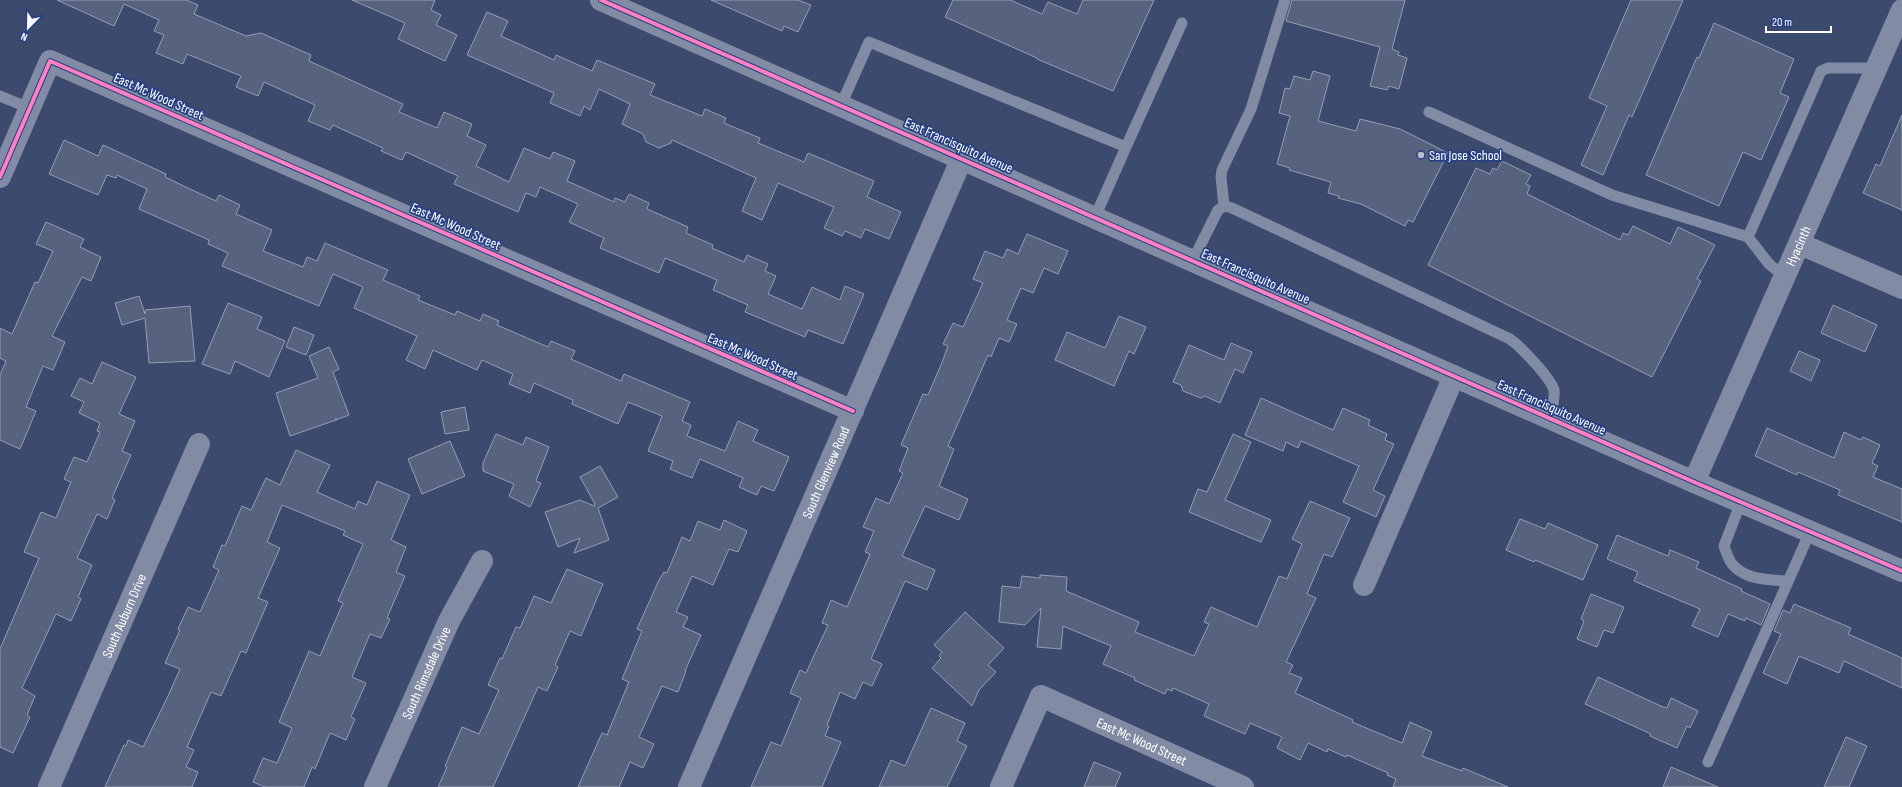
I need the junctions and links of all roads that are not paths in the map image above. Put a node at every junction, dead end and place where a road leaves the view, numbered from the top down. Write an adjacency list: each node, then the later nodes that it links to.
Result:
1 (601, 0): 7 (street, East Francisquito Avenue)
2 (1285, 0): 13 (lane)
3 (1902, 10): 5 (street, Hyacinth)
4 (1182, 23): 10 (lane)
5 (1876, 68): 15 (lane); 16 (street, Hyacinth)
6 (0, 96): 8 (lane)
7 (842, 105): 10 (lane); 11 (street, East Francisquito Avenue)
8 (29, 108): 12 (street); 21 (street, East Mc Wood Street)
9 (1429, 112): 15 (lane)
10 (1126, 147): 14 (lane)
11 (962, 158): 14 (street, East Francisquito Avenue); 21 (street, South Glenview Road)
12 (0, 177)
13 (1224, 206): 17 (lane); 22 (lane)
14 (1095, 217): 17 (street, East Francisquito Avenue)
15 (1748, 237): 18 (lane)
16 (1800, 244): 18 (street, Hyacinth); 19 (street)
17 (1193, 260): 20 (street, East Francisquito Avenue)
18 (1785, 277): 24 (street, Hyacinth)
19 (1902, 288)
20 (1454, 376): 22 (street, East Francisquito Avenue); 30 (street)
21 (853, 412): 34 (street, South Glenview Road)
22 (1550, 418): 24 (street, East Francisquito Avenue)
23 (199, 444): 32 (street, South Auburn Drive)
24 (1694, 482): 25 (street, East Francisquito Avenue)
25 (1741, 502): 26 (street, East Francisquito Avenue); 29 (lane)
26 (1810, 532): 28 (street, East Francisquito Avenue); 29 (lane)
27 (482, 561): 33 (street, South Rimsdale Drive)
28 (1902, 571)
29 (1788, 581): 31 (lane)
30 (1364, 585)
31 (1708, 762)
32 (49, 787)
33 (375, 787)
34 (689, 787)
35 (1001, 787): 36 (street, East Mc Wood Street)
36 (1243, 787)

